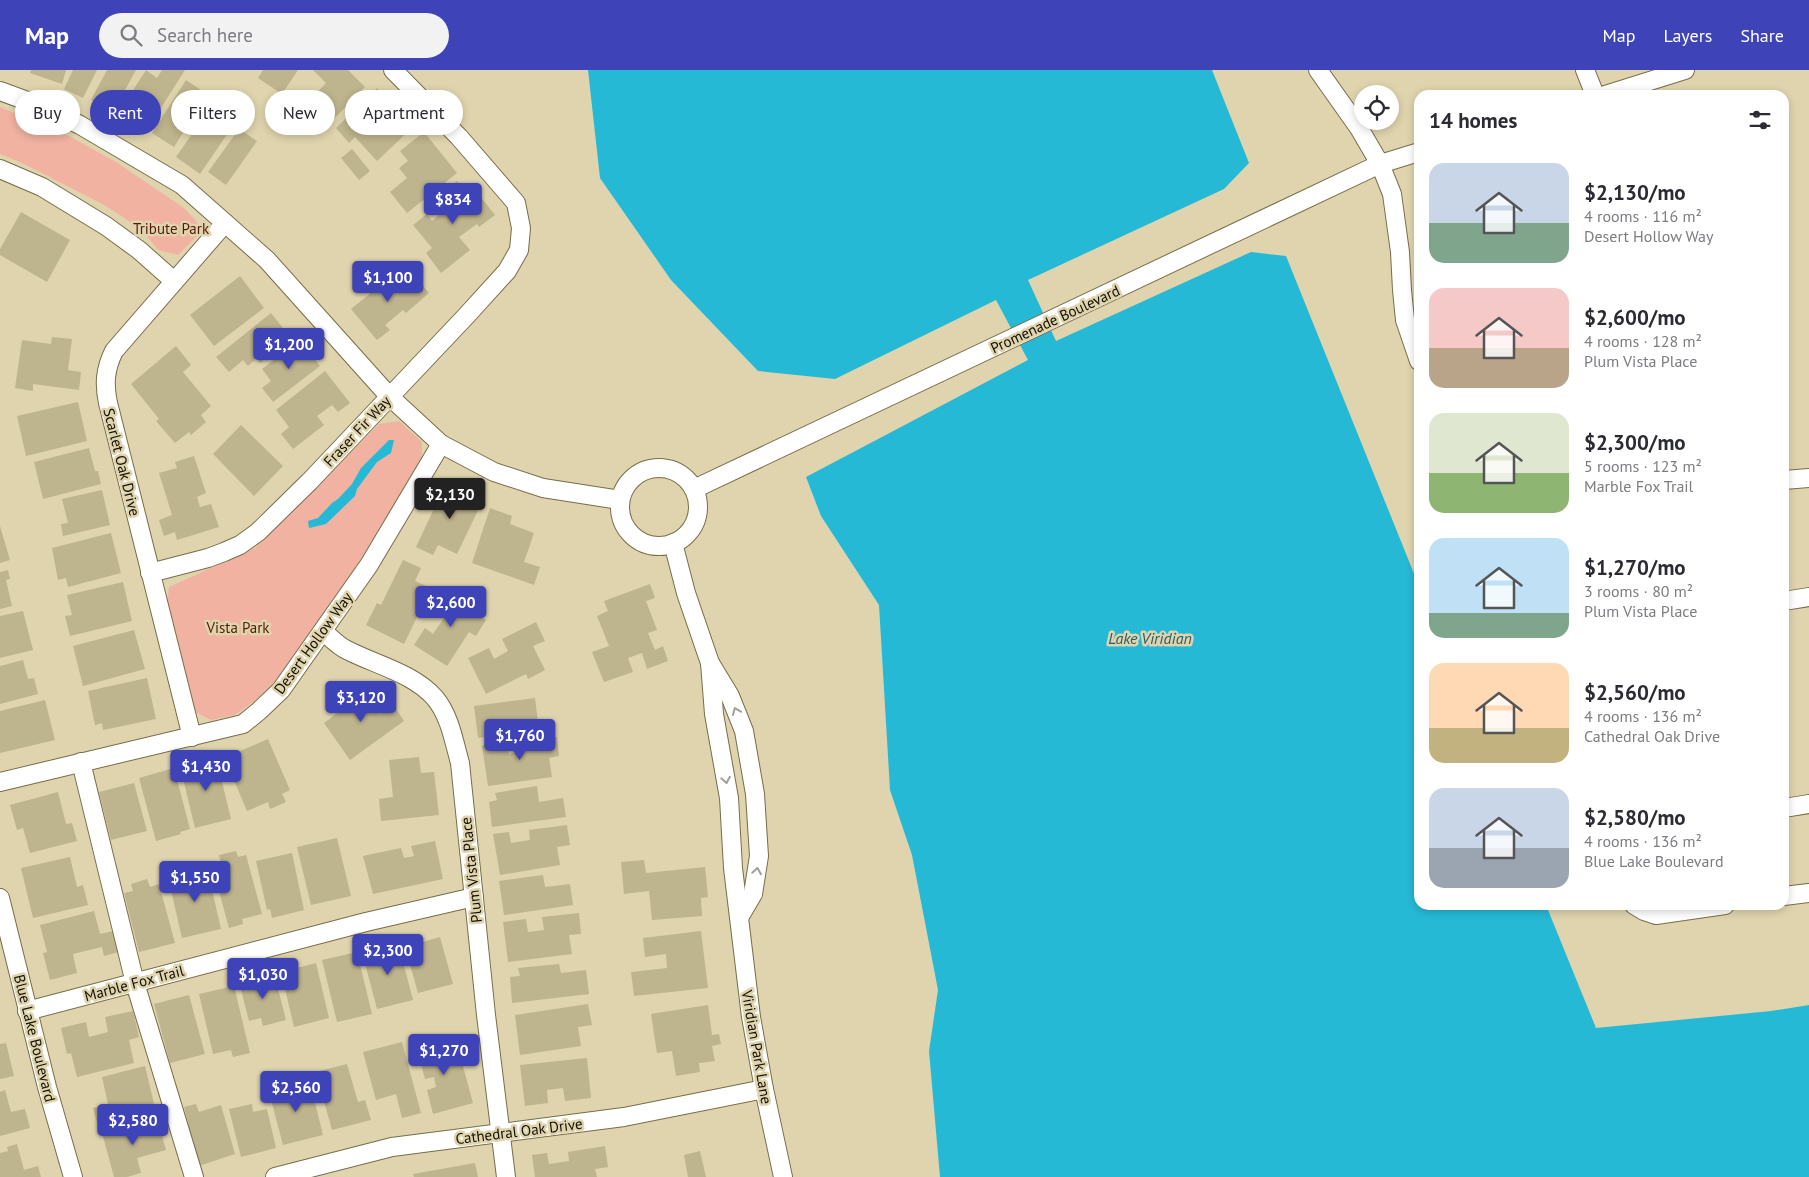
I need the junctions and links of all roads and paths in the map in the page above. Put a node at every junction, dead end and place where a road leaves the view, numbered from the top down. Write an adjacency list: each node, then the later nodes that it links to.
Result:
1 (394, 70): 14 (street, Fraser Fir Way)
2 (1318, 70): 9 (street)
3 (1585, 70): 5 (street)
4 (1685, 70): 6 (street)
5 (1593, 90)
6 (1621, 90)
7 (0, 91): 11 (street)
8 (1414, 154): 9 (street, Promenade Boulevard)
9 (1380, 164): 13 (street); 18 (street, Promenade Boulevard)
10 (0, 169): 12 (street)
11 (225, 223): 12 (street, Scarlet Oak Drive); 14 (street)
12 (174, 281): 21 (street, Scarlet Oak Drive)
13 (1414, 346)
14 (389, 396): 15 (street); 21 (street, Fraser Fir Way)
15 (442, 444): 19 (street); 24 (street, Desert Hollow Way)
16 (1809, 478): 17 (street)
17 (1789, 480)
18 (694, 489): 19 (street); 20 (street)
19 (620, 500): 20 (street)
20 (673, 543): 25 (street, Viridian Park Lane)
21 (150, 573): 26 (street, Scarlet Oak Drive)
22 (1809, 597): 23 (street)
23 (1789, 600)
24 (322, 631): 26 (street, Desert Hollow Way); 33 (street, Plum Vista Place)
25 (710, 662): 37 (street, Viridian Park Lane, one-way to 37); 37 (street, Viridian Park Lane, one-way to 25)
26 (192, 737): 27 (street, Desert Hollow Way)
27 (81, 762): 28 (street, Desert Hollow Way); 38 (street)
28 (0, 782)
29 (1809, 804): 30 (street)
30 (1789, 807)
31 (1809, 893): 32 (street)
32 (1789, 895)
33 (474, 897): 38 (street, Marble Fox Trail); 41 (street, Plum Vista Place)
34 (0, 898): 39 (street, Blue Lake Boulevard)
35 (1641, 910): 36 (street)
36 (1690, 910)
37 (740, 916): 40 (street, Viridian Park Lane)
38 (135, 983): 39 (street, Marble Fox Trail); 44 (street)
39 (27, 1011): 43 (street, Blue Lake Boulevard)
40 (764, 1089): 41 (street, Cathedral Oak Drive); 47 (street, Viridian Park Lane)
41 (501, 1133): 42 (street, Cathedral Oak Drive); 46 (street, Plum Vista Place)
42 (293, 1175): 45 (street, Cathedral Oak Drive)
43 (72, 1177)
44 (194, 1177)
45 (275, 1177)
46 (506, 1177)
47 (783, 1177)

